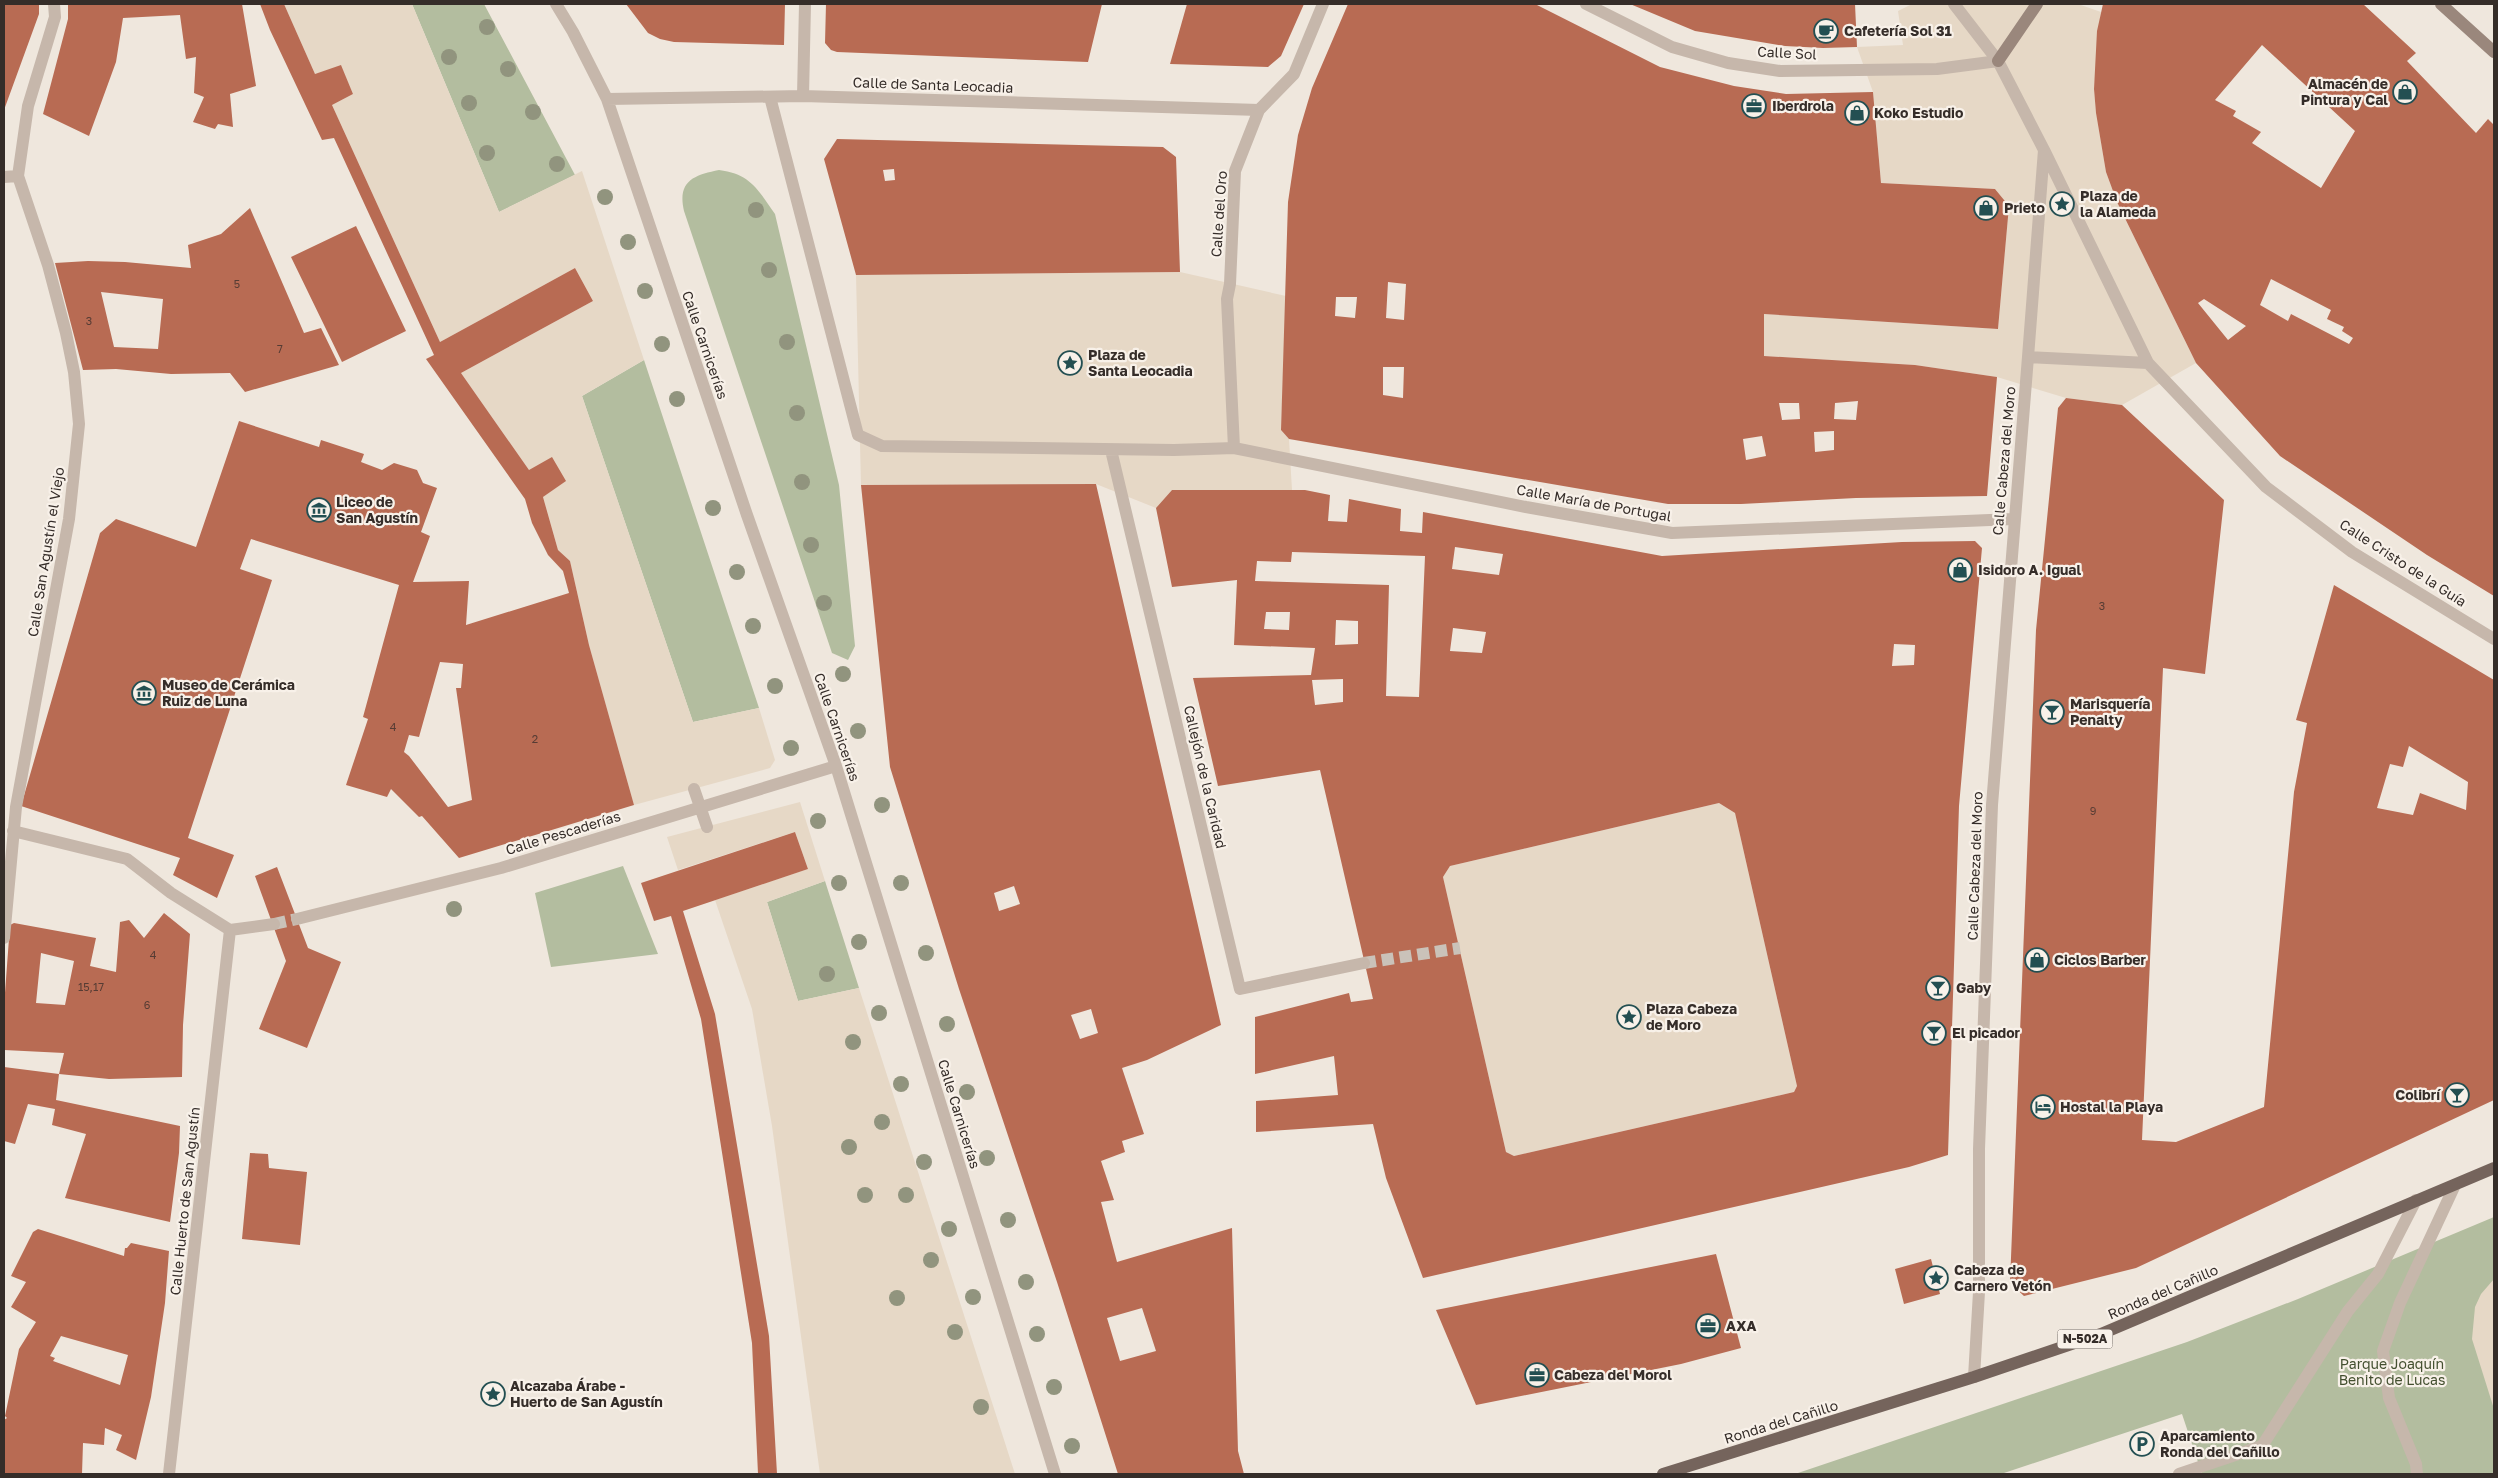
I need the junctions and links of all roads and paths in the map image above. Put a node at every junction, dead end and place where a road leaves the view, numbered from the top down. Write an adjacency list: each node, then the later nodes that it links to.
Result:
1 (54, 4): 16 (street)
2 (556, 4): 13 (street, Calle Carnicerías)
3 (805, 4): 11 (street)
4 (1323, 4): 14 (street, Calle del Oro)
5 (1586, 4): 10 (street, Calle Sol)
6 (1954, 4): 10 (street)
7 (2037, 4): 10 (street)
8 (2442, 4): 9 (street)
9 (2494, 52)
10 (1998, 61): 15 (street)
11 (803, 96): 12 (street, Calle de Santa Leocadia); 14 (street, Calle de Santa Leocadia)
12 (770, 97): 13 (street, Calle de Santa Leocadia); 21 (street)
13 (606, 99): 24 (street, Calle Carnicerías)
14 (1259, 110): 20 (street, Calle del Oro)
15 (2044, 150): 18 (street); 19 (street)
16 (18, 176): 17 (street); 28 (street, Calle San Agustín el Viejo)
17 (4, 177)
18 (2028, 357): 19 (street); 22 (street, Calle Cabeza del Moro)
19 (2148, 364): 23 (street, Calle Cristo de la Guía)
20 (1234, 448): 21 (street); 22 (street, Calle María de Portugal)
21 (1111, 450): 33 (street, Callejón de la Caridad)
22 (2014, 519): 37 (street, Calle Cabeza del Moro)
23 (2494, 639)
24 (836, 766): 26 (street, Calle Pescaderías); 39 (street, Calle Carnicerías)
25 (694, 789): 26 (street)
26 (700, 807): 27 (street); 29 (street, Calle Pescaderías)
27 (707, 827)
28 (13, 831): 31 (street); 32 (street, Calle San Agustín el Viejo)
29 (297, 919)
30 (274, 924): 31 (street)
31 (230, 930): 38 (street, Calle Huerto de San Agustín)
32 (4, 938)
33 (1364, 963)
34 (2494, 1168): 35 (main road, Ronda del Cañillo / N-502A)
35 (2455, 1185): 36 (main road, Ronda del Cañillo / N-502A); 42 (street)
36 (2416, 1200): 37 (main road, Ronda del Cañillo / N-502A); 41 (street)
37 (1974, 1377): 40 (main road, Ronda del Cañillo / N-502A)
38 (169, 1474)
39 (1055, 1474)
40 (1663, 1474)
41 (2179, 1474)
42 (2417, 1474)

